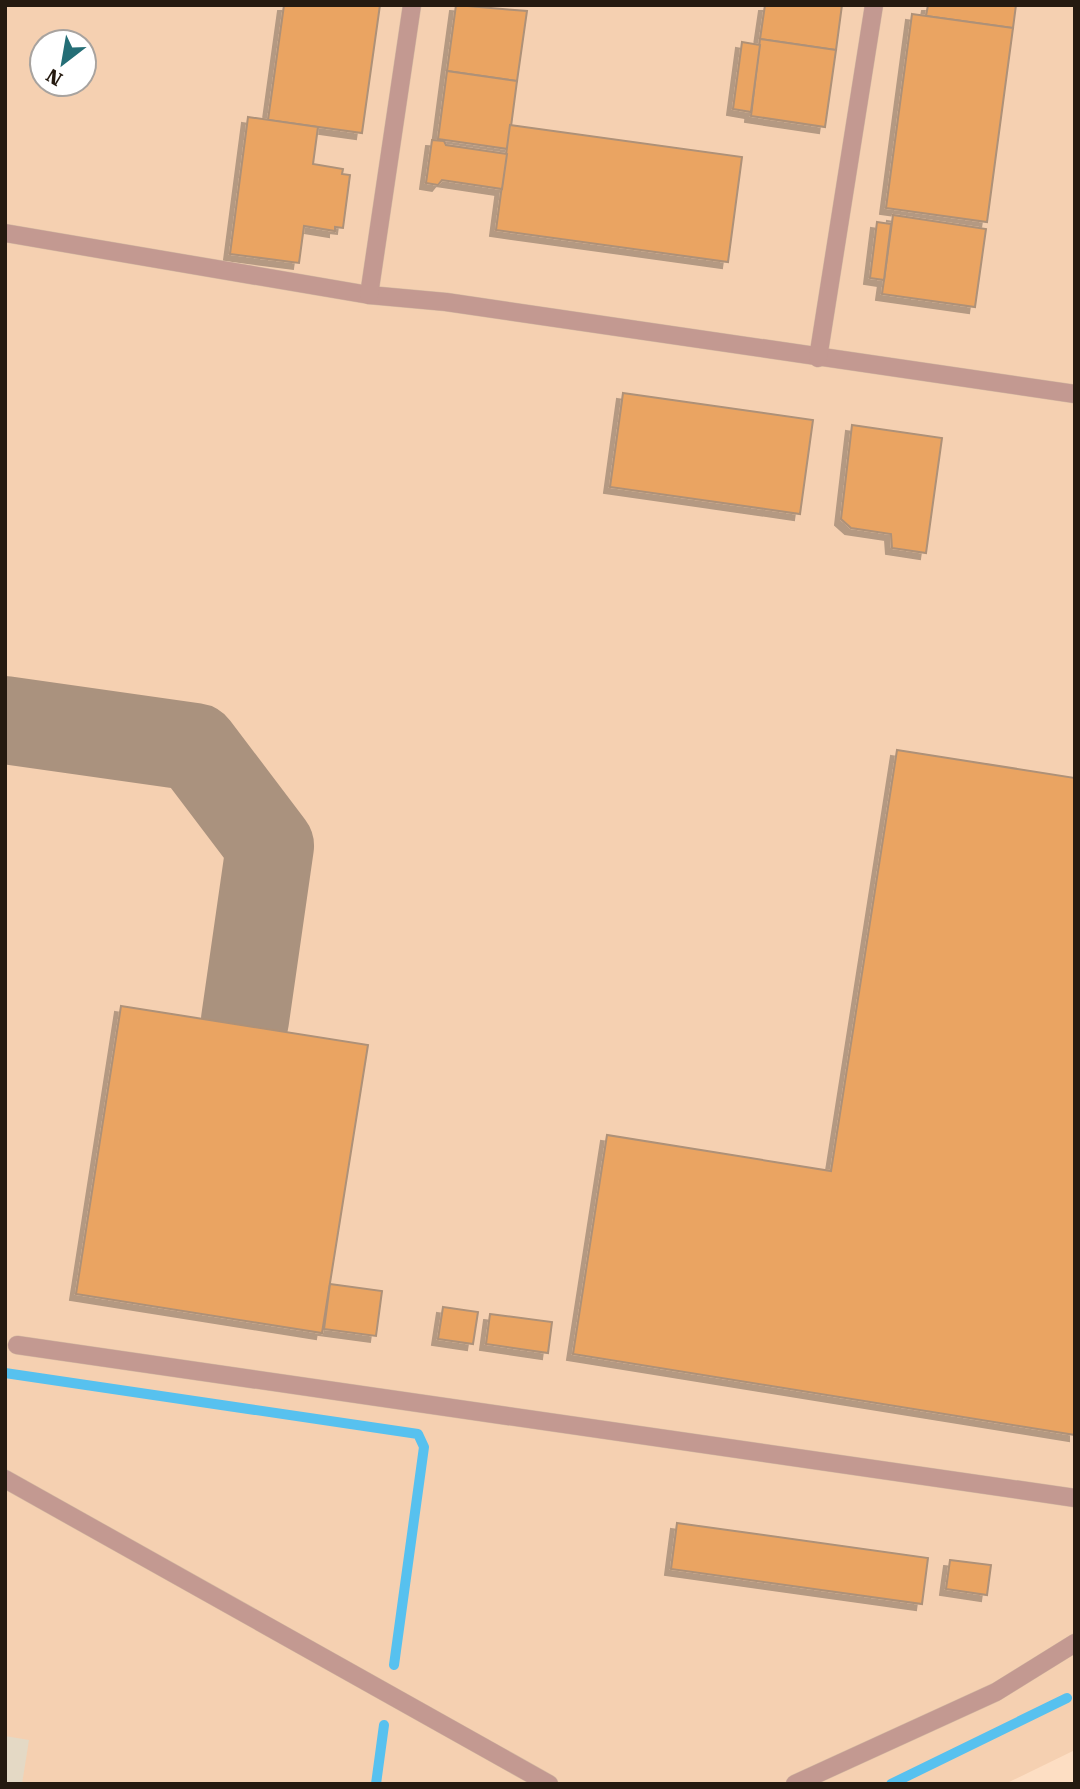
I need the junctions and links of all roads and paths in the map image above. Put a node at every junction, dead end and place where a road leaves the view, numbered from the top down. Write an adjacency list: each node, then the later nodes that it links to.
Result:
1 (412, 5): 4 (lane)
2 (874, 5): 5 (lane)
3 (5, 233): 4 (lane)
4 (369, 295): 5 (lane)
5 (818, 358): 6 (lane)
6 (1075, 394)
7 (17, 1345): 9 (lane)
8 (5, 1479): 11 (lane)
9 (1075, 1498)
10 (1075, 1643): 12 (lane)
11 (549, 1784)
12 (795, 1784)

